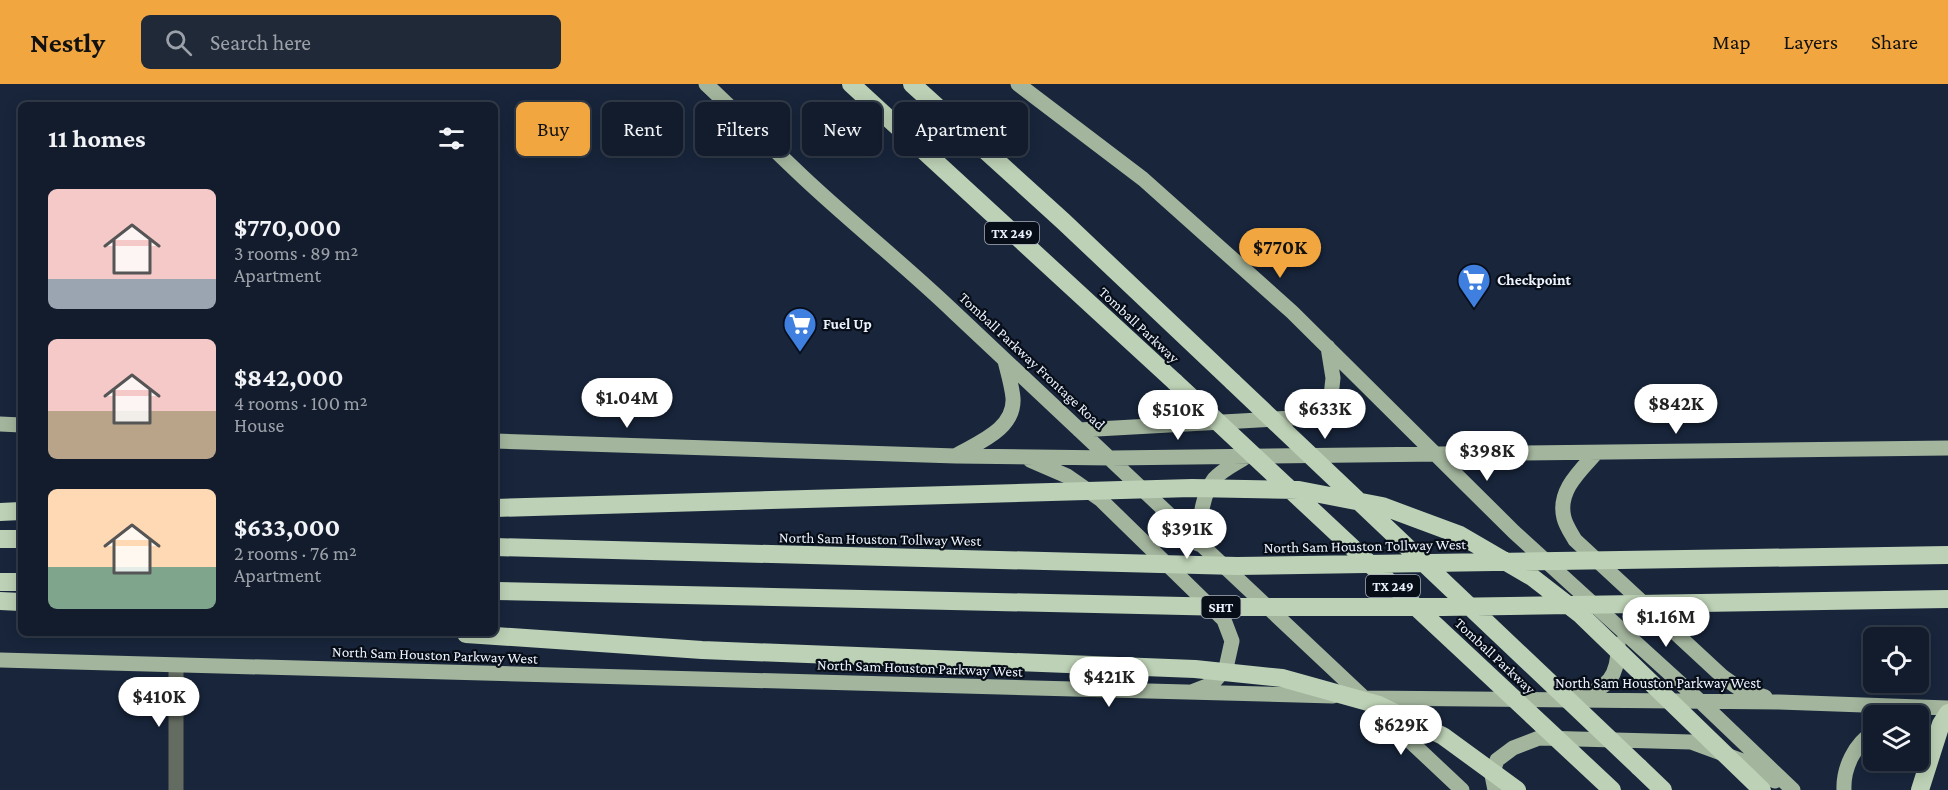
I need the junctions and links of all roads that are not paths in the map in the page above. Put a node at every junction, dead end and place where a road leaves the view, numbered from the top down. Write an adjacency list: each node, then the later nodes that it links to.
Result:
1 (706, 84): 6 (main road, Tomball Parkway Frontage Road)
2 (851, 84): 48 (highway, Tomball Parkway / TX 249, bridge)
3 (912, 84): 49 (highway, Tomball Parkway / TX 249, bridge)
4 (1018, 84): 5 (main road)
5 (1328, 347): 9 (main road); 13 (main road)
6 (1005, 361): 9 (main road, Tomball Parkway Frontage Road); 14 (main road)
7 (0, 424): 8 (main road)
8 (18, 425)
9 (1078, 430): 17 (main road, Tomball Parkway Frontage Road)
10 (498, 441): 14 (main road)
11 (1948, 448): 12 (main road)
12 (1596, 453): 13 (main road); 40 (main road)
13 (1438, 455): 16 (main road); 32 (main road)
14 (956, 456): 15 (main road)
15 (1023, 457): 17 (main road); 36 (main road)
16 (1246, 457): 17 (main road); 23 (main road)
17 (1111, 459): 23 (main road, Tomball Parkway Frontage Road)
18 (498, 508): 50 (highway, bridge)
19 (18, 511): 20 (highway)
20 (0, 512)
21 (0, 539): 22 (highway)
22 (18, 539)
23 (1198, 544): 37 (main road, Tomball Parkway Frontage Road)
24 (498, 547): 25 (highway, North Sam Houston Tollway West, bridge)
25 (1948, 555)
26 (0, 582): 27 (highway)
27 (18, 582)
28 (498, 591): 29 (highway, SHT, bridge)
29 (1948, 599)
30 (0, 601): 31 (highway)
31 (18, 602)
32 (1603, 614): 38 (main road); 39 (main road)
33 (497, 636): 47 (highway, bridge)
34 (0, 660): 35 (main road, North Sam Houston Parkway West)
35 (176, 666): 36 (main road, North Sam Houston Parkway West); 44 (street)
36 (1188, 693): 37 (main road, North Sam Houston Parkway West)
37 (1363, 698): 38 (main road, North Sam Houston Parkway West); 45 (main road, Tomball Parkway Frontage Road)
38 (1560, 700): 39 (main road, North Sam Houston Parkway West)
39 (1701, 702): 40 (main road, North Sam Houston Parkway West); 51 (main road)
40 (1779, 702): 41 (main road, North Sam Houston Parkway West)
41 (1948, 711): 42 (main road); 53 (highway)
42 (1929, 715)
43 (1863, 740): 52 (main road)
44 (176, 790)
45 (1462, 790)
46 (1495, 790): 51 (main road)
47 (1517, 790)
48 (1612, 790)
49 (1663, 790)
50 (1762, 790)
51 (1792, 790)
52 (1844, 790)
53 (1920, 790)

